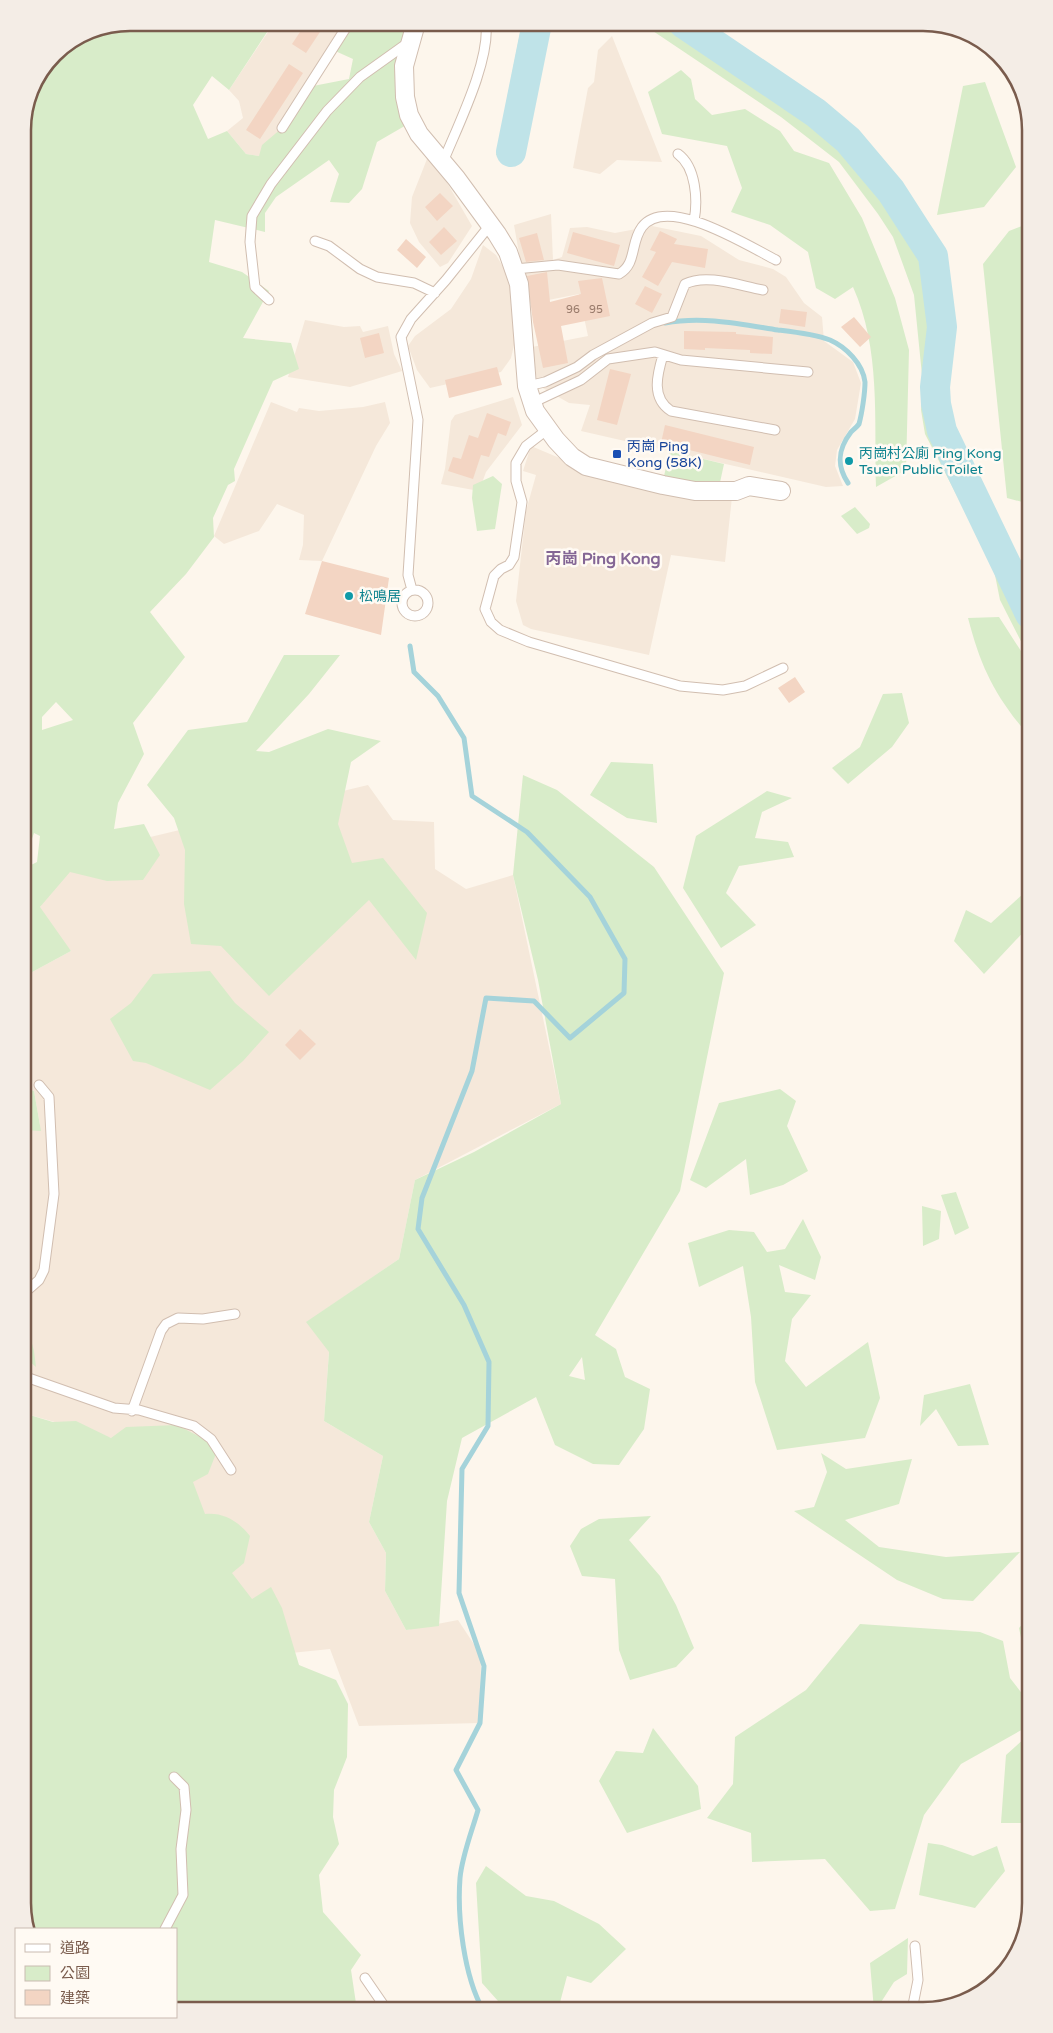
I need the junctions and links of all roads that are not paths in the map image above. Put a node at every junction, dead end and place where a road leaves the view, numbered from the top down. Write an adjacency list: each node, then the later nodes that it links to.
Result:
1 (344, 31): 5 (lane)
2 (414, 31): 4 (street)
3 (487, 31): 7 (lane)
4 (412, 40): 7 (street); 15 (lane)
5 (282, 128)
6 (678, 154): 8 (lane)
7 (443, 162): 9 (street)
8 (694, 221): 11 (lane); 12 (lane)
9 (490, 225): 12 (street); 14 (lane)
10 (316, 240): 14 (lane)
11 (776, 260)
12 (515, 269): 18 (street)
13 (763, 290): 18 (lane)
14 (435, 293): 22 (lane)
15 (269, 300)
16 (663, 355): 17 (lane); 18 (lane); 20 (lane)
17 (808, 372)
18 (530, 394): 19 (street)
19 (548, 429): 21 (street); 23 (lane)
20 (775, 430)
21 (781, 491)
22 (412, 590)
23 (783, 668)
24 (39, 1085): 25 (lane)
25 (31, 1287)
26 (235, 1314): 28 (lane)
27 (31, 1379): 28 (lane)
28 (132, 1411): 29 (lane)
29 (231, 1470)
30 (174, 1777): 31 (lane)
31 (166, 1928)
32 (915, 1946): 35 (lane)
33 (365, 1978): 34 (lane)
34 (382, 2002)
35 (914, 2002)

